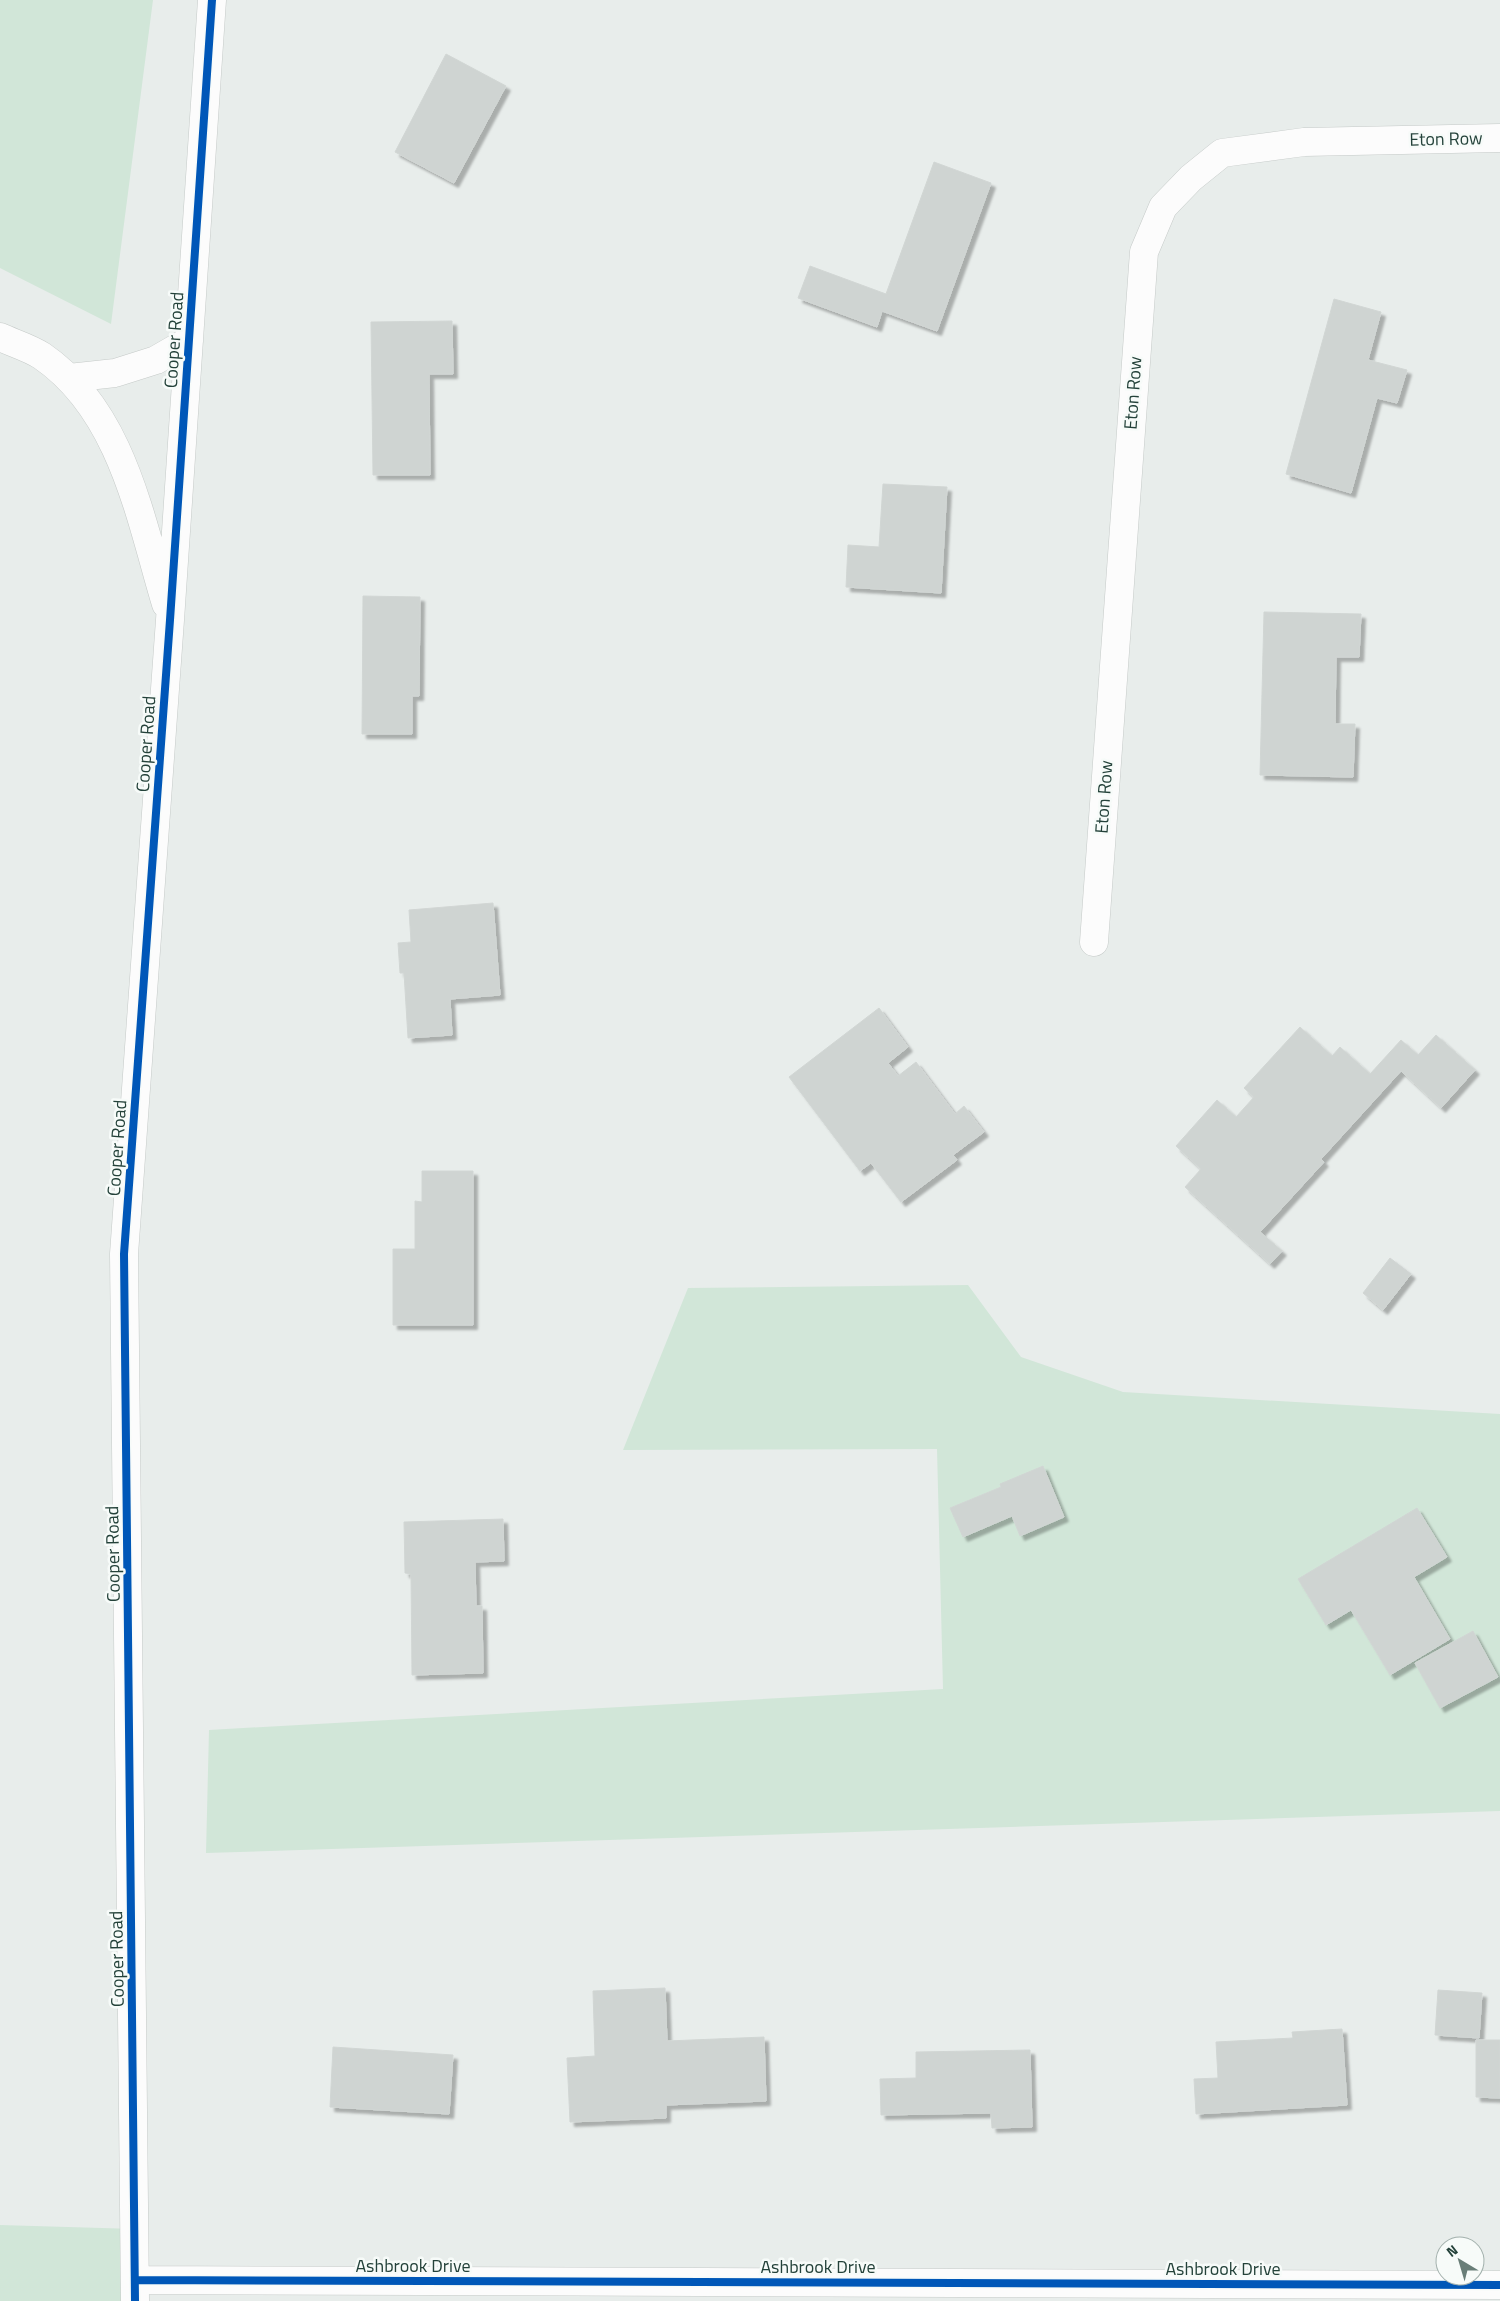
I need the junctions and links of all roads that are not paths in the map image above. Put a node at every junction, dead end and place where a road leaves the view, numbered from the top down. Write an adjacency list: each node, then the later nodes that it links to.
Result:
1 (212, 0): 4 (street, Cooper Road)
2 (1500, 138): 7 (street, Eton Row)
3 (0, 337): 5 (street, Cooper Road)
4 (189, 342): 5 (street, Cooper Road); 6 (street, Cooper Road)
5 (69, 378): 6 (street, Cooper Road)
6 (170, 620): 9 (street, Cooper Road)
7 (1094, 942)
8 (1500, 2285): 9 (street, Ashbrook Drive)
9 (135, 2290)

